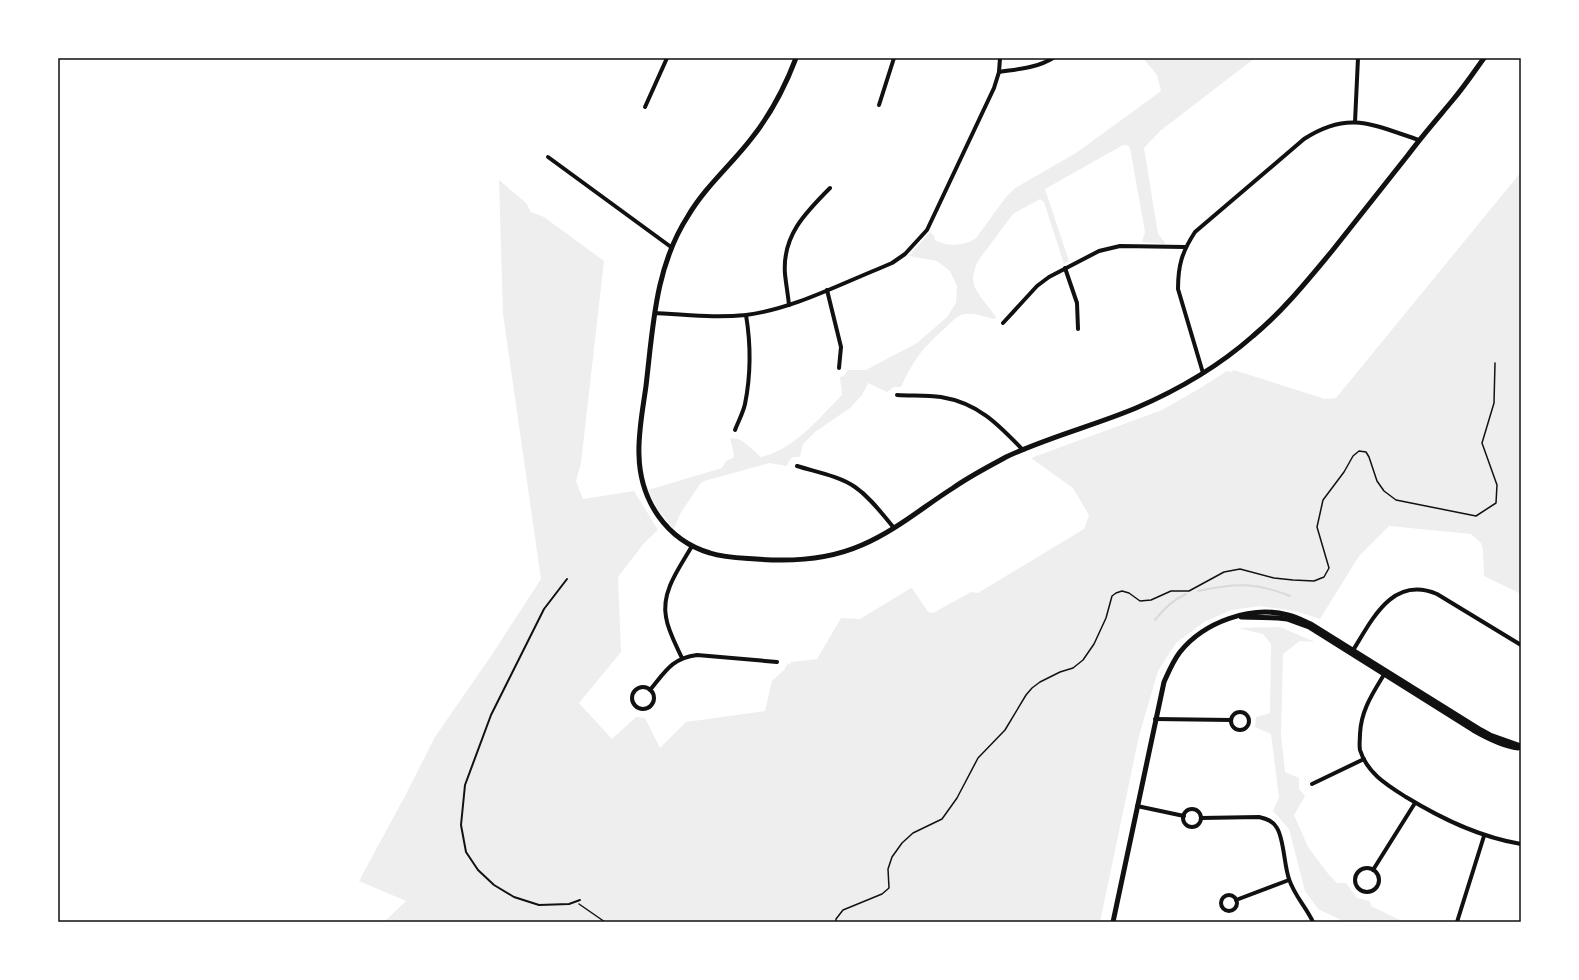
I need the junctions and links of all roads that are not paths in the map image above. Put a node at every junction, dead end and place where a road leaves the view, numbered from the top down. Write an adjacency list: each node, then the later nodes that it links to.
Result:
1 (666, 58): 10 (street)
2 (796, 58): 15 (street)
3 (894, 58): 9 (street)
4 (1000, 58): 8 (street)
5 (1053, 58): 8 (street)
6 (1358, 58): 11 (street)
7 (1484, 58): 12 (street)
8 (999, 72): 18 (street)
9 (879, 105)
10 (645, 107)
11 (1355, 122): 12 (street); 16 (street)
12 (1419, 140): 25 (street)
13 (548, 156): 15 (street)
14 (830, 188): 19 (street)
15 (671, 247): 20 (street)
16 (1185, 247): 17 (street); 25 (street)
17 (1065, 268): 22 (street); 23 (street)
18 (827, 290): 19 (street); 24 (street)
19 (789, 305): 21 (street)
20 (655, 313): 21 (street); 31 (street)
21 (746, 315): 27 (street)
22 (1003, 322)
23 (1078, 329)
24 (839, 368)
25 (1203, 373): 28 (street)
26 (897, 395): 28 (street)
27 (735, 430)
28 (1023, 450): 30 (street)
29 (797, 466): 30 (street)
30 (894, 528): 31 (street)
31 (692, 546): 35 (street)
32 (567, 579): 52 (lane)
33 (1521, 645): 34 (street)
34 (1352, 652): 37 (street); 39 (street)
35 (682, 658): 36 (street); 38 (street)
36 (777, 662)
37 (1385, 673): 41 (street); 42 (street)
38 (650, 690): 38 (street)
39 (1155, 719): 40 (street); 45 (street)
40 (1231, 720): 40 (street)
41 (1521, 747)
42 (1364, 759): 43 (street); 44 (street)
43 (1312, 784)
44 (1415, 803): 48 (street); 50 (street)
45 (1137, 806): 46 (street); 54 (street)
46 (1184, 816): 47 (street); 47 (street)
47 (1201, 818): 51 (street)
48 (1484, 836): 49 (street); 56 (street)
49 (1521, 844)
50 (1374, 870): 50 (street)
51 (1290, 880): 53 (street); 55 (street)
52 (580, 900)
53 (1236, 900)
54 (1113, 922)
55 (1313, 922)
56 (1457, 922)

